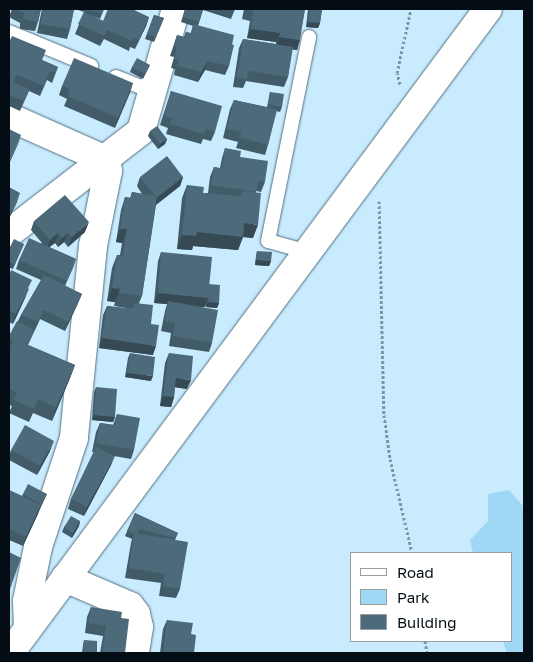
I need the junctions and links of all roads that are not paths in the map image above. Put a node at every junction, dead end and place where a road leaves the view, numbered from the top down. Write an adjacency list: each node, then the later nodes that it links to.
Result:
1 (176, 9): 5 (street)
2 (488, 9): 9 (street)
3 (9, 32): 5 (lane)
4 (309, 37): 9 (lane)
5 (153, 92): 7 (street)
6 (9, 118): 7 (street)
7 (106, 160): 8 (street); 11 (street)
8 (9, 233)
9 (308, 252): 10 (street)
10 (65, 578): 11 (street); 13 (street)
11 (28, 628): 12 (street)
12 (10, 653)
13 (135, 653)

